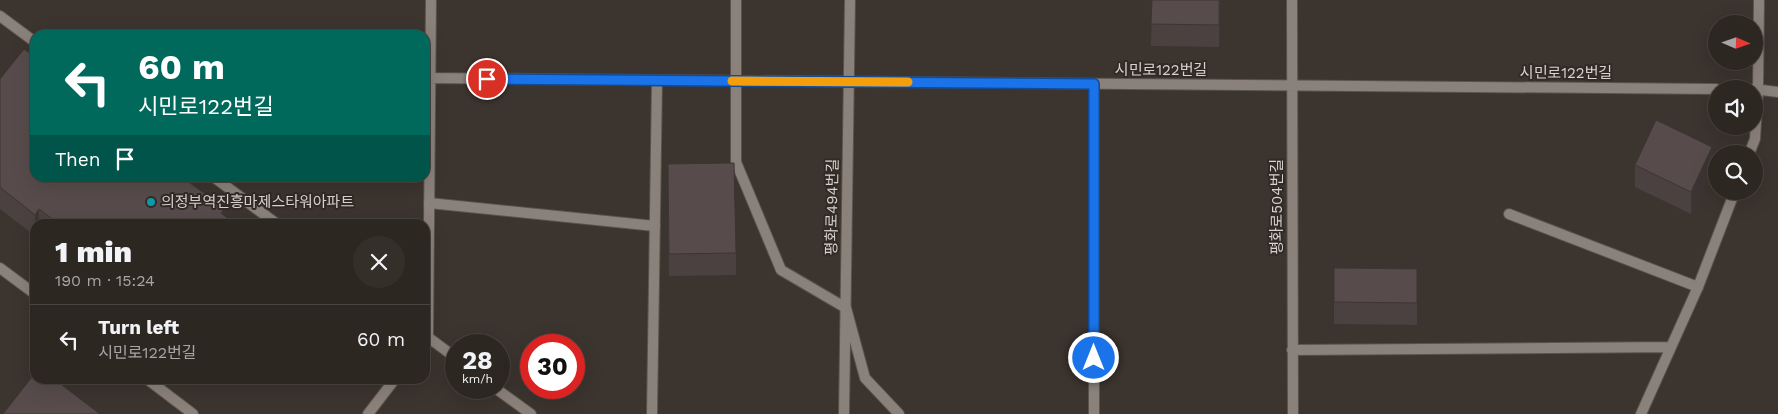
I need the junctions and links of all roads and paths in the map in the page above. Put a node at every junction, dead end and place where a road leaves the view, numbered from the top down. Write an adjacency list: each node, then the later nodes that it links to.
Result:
1 (431, 0): 7 (street)
2 (736, 0): 12 (street)
3 (850, 0): 13 (street, 평화로494번길)
4 (1292, 0): 15 (street, 평화로504번길)
5 (1759, 0): 11 (street)
6 (0, 16): 8 (street)
7 (430, 30)
8 (30, 38)
9 (430, 78): 10 (street, 시민로122번길)
10 (657, 80): 12 (street, 시민로122번길); 26 (street)
11 (1756, 80)
12 (736, 81): 13 (street, 시민로122번길); 30 (street)
13 (849, 82): 14 (street, 시민로122번길); 30 (street, 평화로494번길)
14 (1094, 84): 15 (street, 시민로122번길); 44 (street)
15 (1292, 86): 16 (street, 시민로122번길); 33 (street, 평화로504번길)
16 (1708, 89)
17 (1763, 90): 18 (street)
18 (1778, 92)
19 (220, 182): 24 (street)
20 (429, 182): 22 (street)
21 (1732, 200): 28 (street)
22 (429, 203): 25 (street); 26 (street)
23 (1509, 214): 28 (street)
24 (270, 219)
25 (429, 219)
26 (655, 226): 41 (street)
27 (0, 268): 29 (street)
28 (1698, 287): 32 (street)
29 (30, 290)
30 (846, 308): 42 (street, 평화로494번길); 43 (street)
31 (430, 341): 34 (street)
32 (1671, 347): 33 (street); 46 (street)
33 (1292, 350): 45 (street, 평화로504번길)
34 (445, 351)
35 (154, 384): 38 (street)
36 (391, 384): 39 (street)
37 (510, 399): 40 (street)
38 (193, 414)
39 (368, 414)
40 (531, 414)
41 (652, 414)
42 (844, 414)
43 (899, 414)
44 (1094, 414)
45 (1293, 414)
46 (1641, 414)

